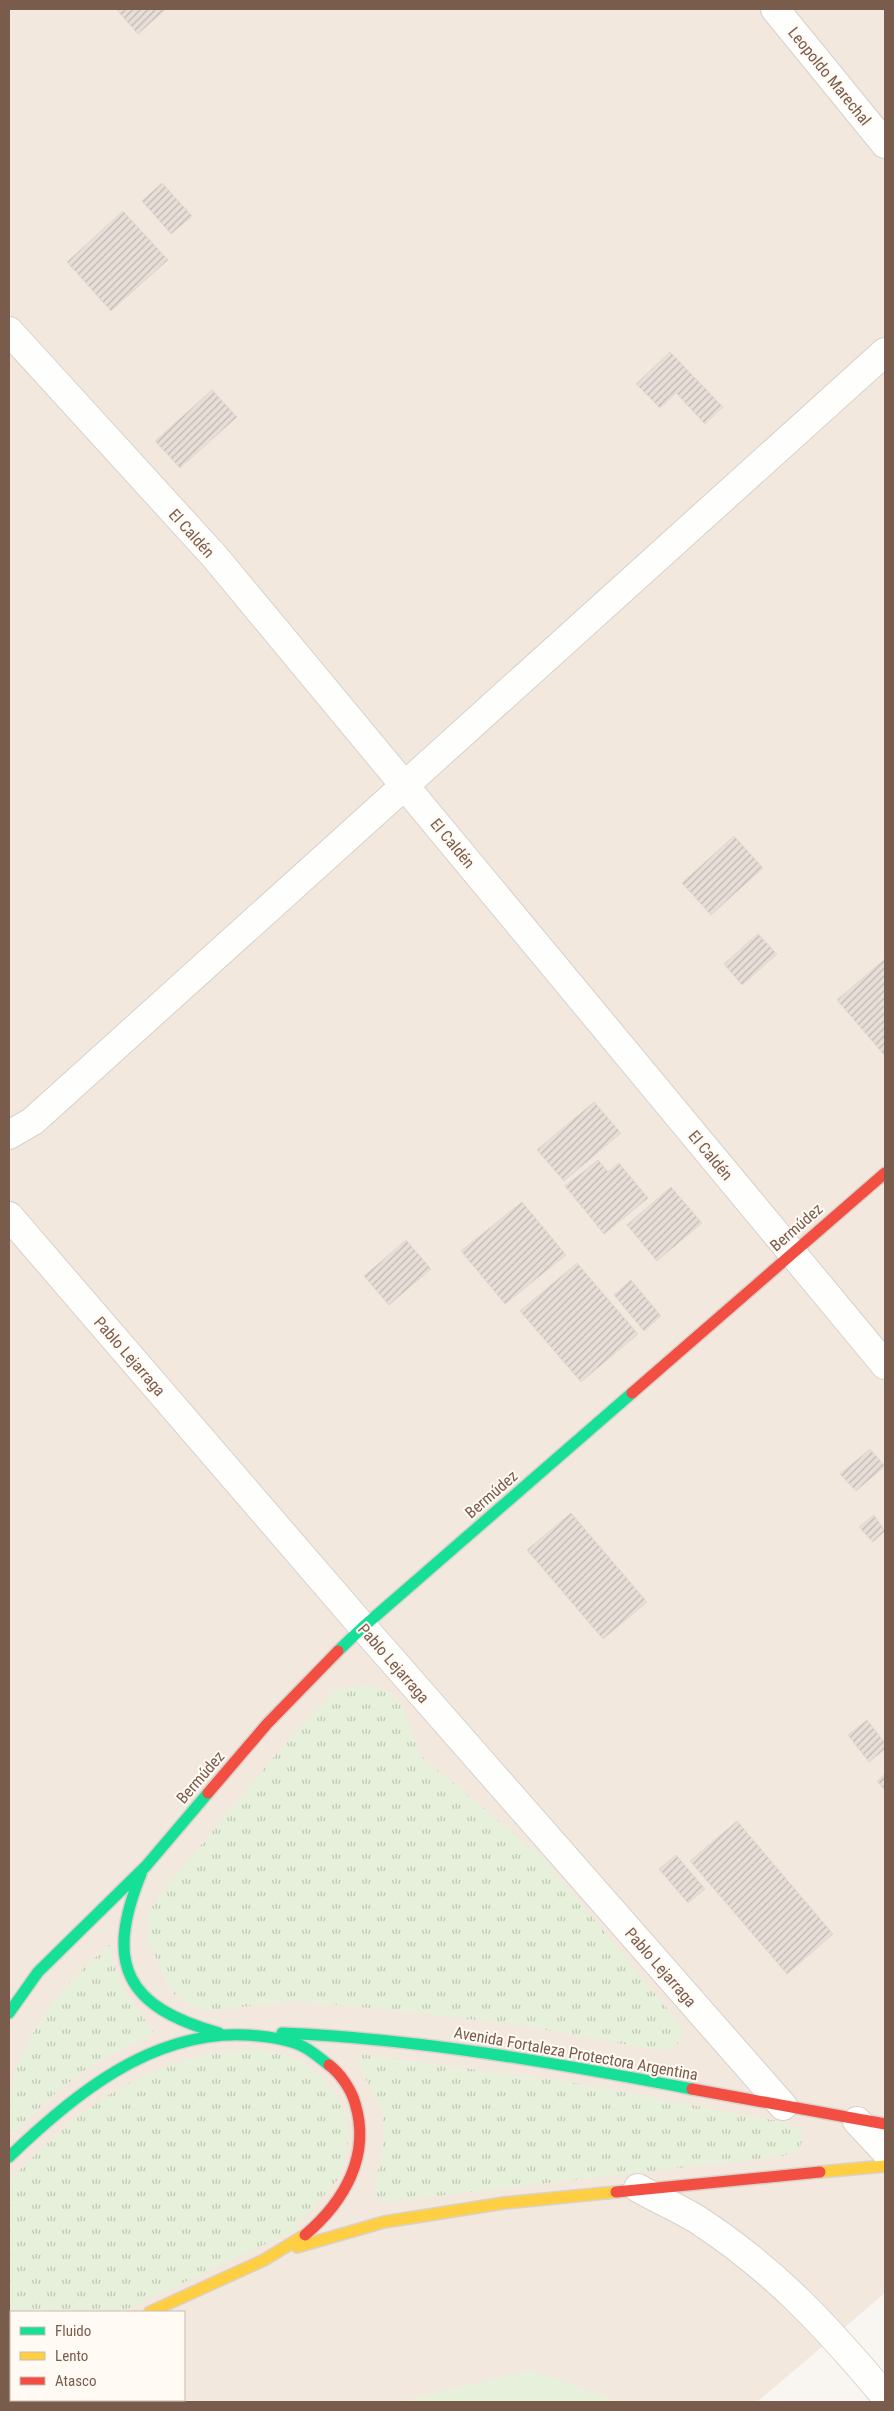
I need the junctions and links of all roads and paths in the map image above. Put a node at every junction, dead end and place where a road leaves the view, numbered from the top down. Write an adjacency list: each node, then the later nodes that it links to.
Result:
1 (775, 9): 2 (street, Leopoldo Marechal)
2 (885, 144)
3 (9, 331): 5 (street, El Caldén)
4 (885, 352): 5 (street)
5 (404, 785): 6 (street); 9 (street, El Caldén)
6 (9, 1135)
7 (885, 1173): 9 (main road, Bermúdez)
8 (9, 1216): 11 (street, Pablo Lejarraga)
9 (792, 1253): 10 (street, El Caldén); 11 (main road, Bermúdez)
10 (885, 1365)
11 (363, 1627): 12 (main road, Bermúdez); 16 (street, Pablo Lejarraga)
12 (145, 1866): 13 (main road, Bermúdez); 15 (main road, Bermúdez)
13 (9, 2013)
14 (259, 2033): 15 (main road); 16 (main road, Avenida Fortaleza Protectora Argentina); 23 (main road)
15 (223, 2034): 20 (main road)
16 (783, 2106): 17 (main road, Avenida Fortaleza Protectora Argentina)
17 (857, 2121): 18 (main road, Avenida Fortaleza Protectora Argentina); 19 (street)
18 (885, 2124)
19 (885, 2151)
20 (9, 2157)
21 (885, 2166): 22 (main road)
22 (638, 2188): 23 (main road); 25 (street)
23 (286, 2250): 24 (main road)
24 (152, 2311)
25 (885, 2396)

